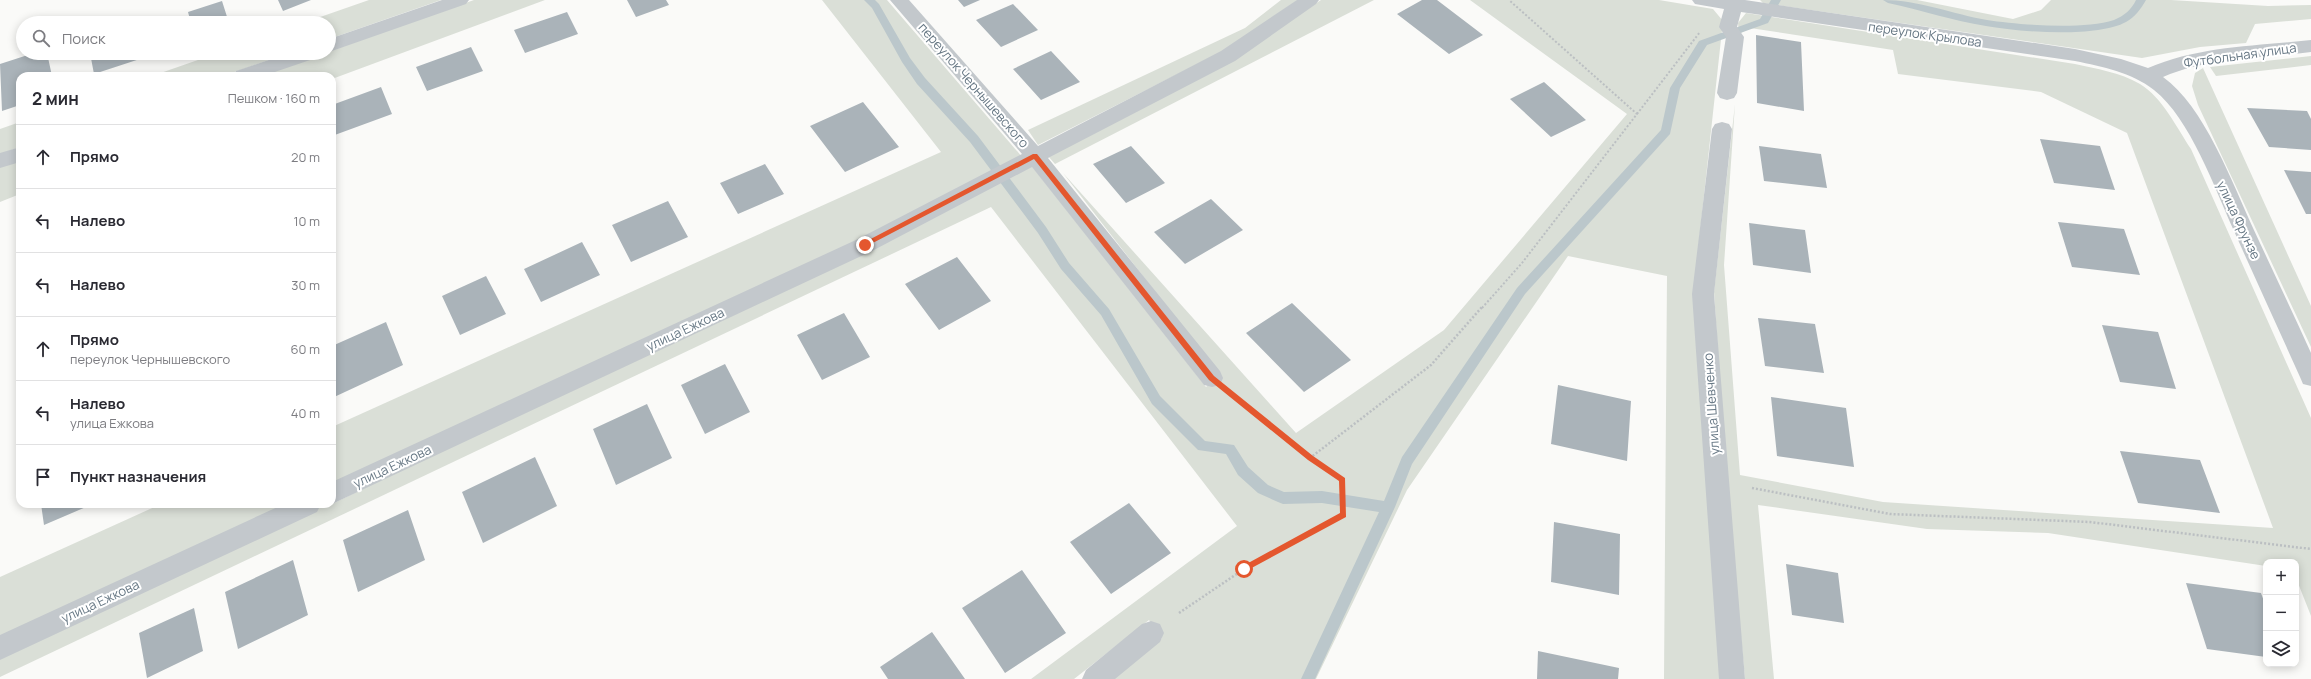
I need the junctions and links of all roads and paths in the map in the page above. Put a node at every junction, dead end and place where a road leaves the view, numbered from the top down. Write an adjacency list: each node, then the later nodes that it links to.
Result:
1 (460, 0): 7 (street)
2 (899, 0): 16 (street, переулок Чернышевского)
3 (1310, 0): 16 (street, улица Ежкова)
4 (1509, 0): 13 (path)
5 (1701, 0): 6 (street, переулок Крылова)
6 (1735, 3): 11 (street, переулок Крылова); 12 (street); 13 (path)
7 (336, 44)
8 (2311, 46): 11 (street, Футбольная улица)
9 (289, 60): 10 (street)
10 (254, 72)
11 (2148, 76): 18 (street, улица Фрунзе)
12 (1727, 93)
13 (1637, 114): 20 (path)
14 (1722, 129): 21 (street, улица Шевченко)
15 (16, 156): 17 (street)
16 (1035, 156): 19 (street, переулок Чернышевского); 22 (street, улица Ежкова)
17 (0, 162)
18 (2311, 377)
19 (1212, 378): 20 (path)
20 (1310, 458): 25 (path)
21 (1716, 481): 24 (path); 28 (street, улица Шевченко)
22 (336, 491)
23 (300, 508): 26 (street, улица Ежкова)
24 (2311, 549)
25 (1151, 633): 27 (street)
26 (0, 648)
27 (1095, 679)
28 (1732, 679)

